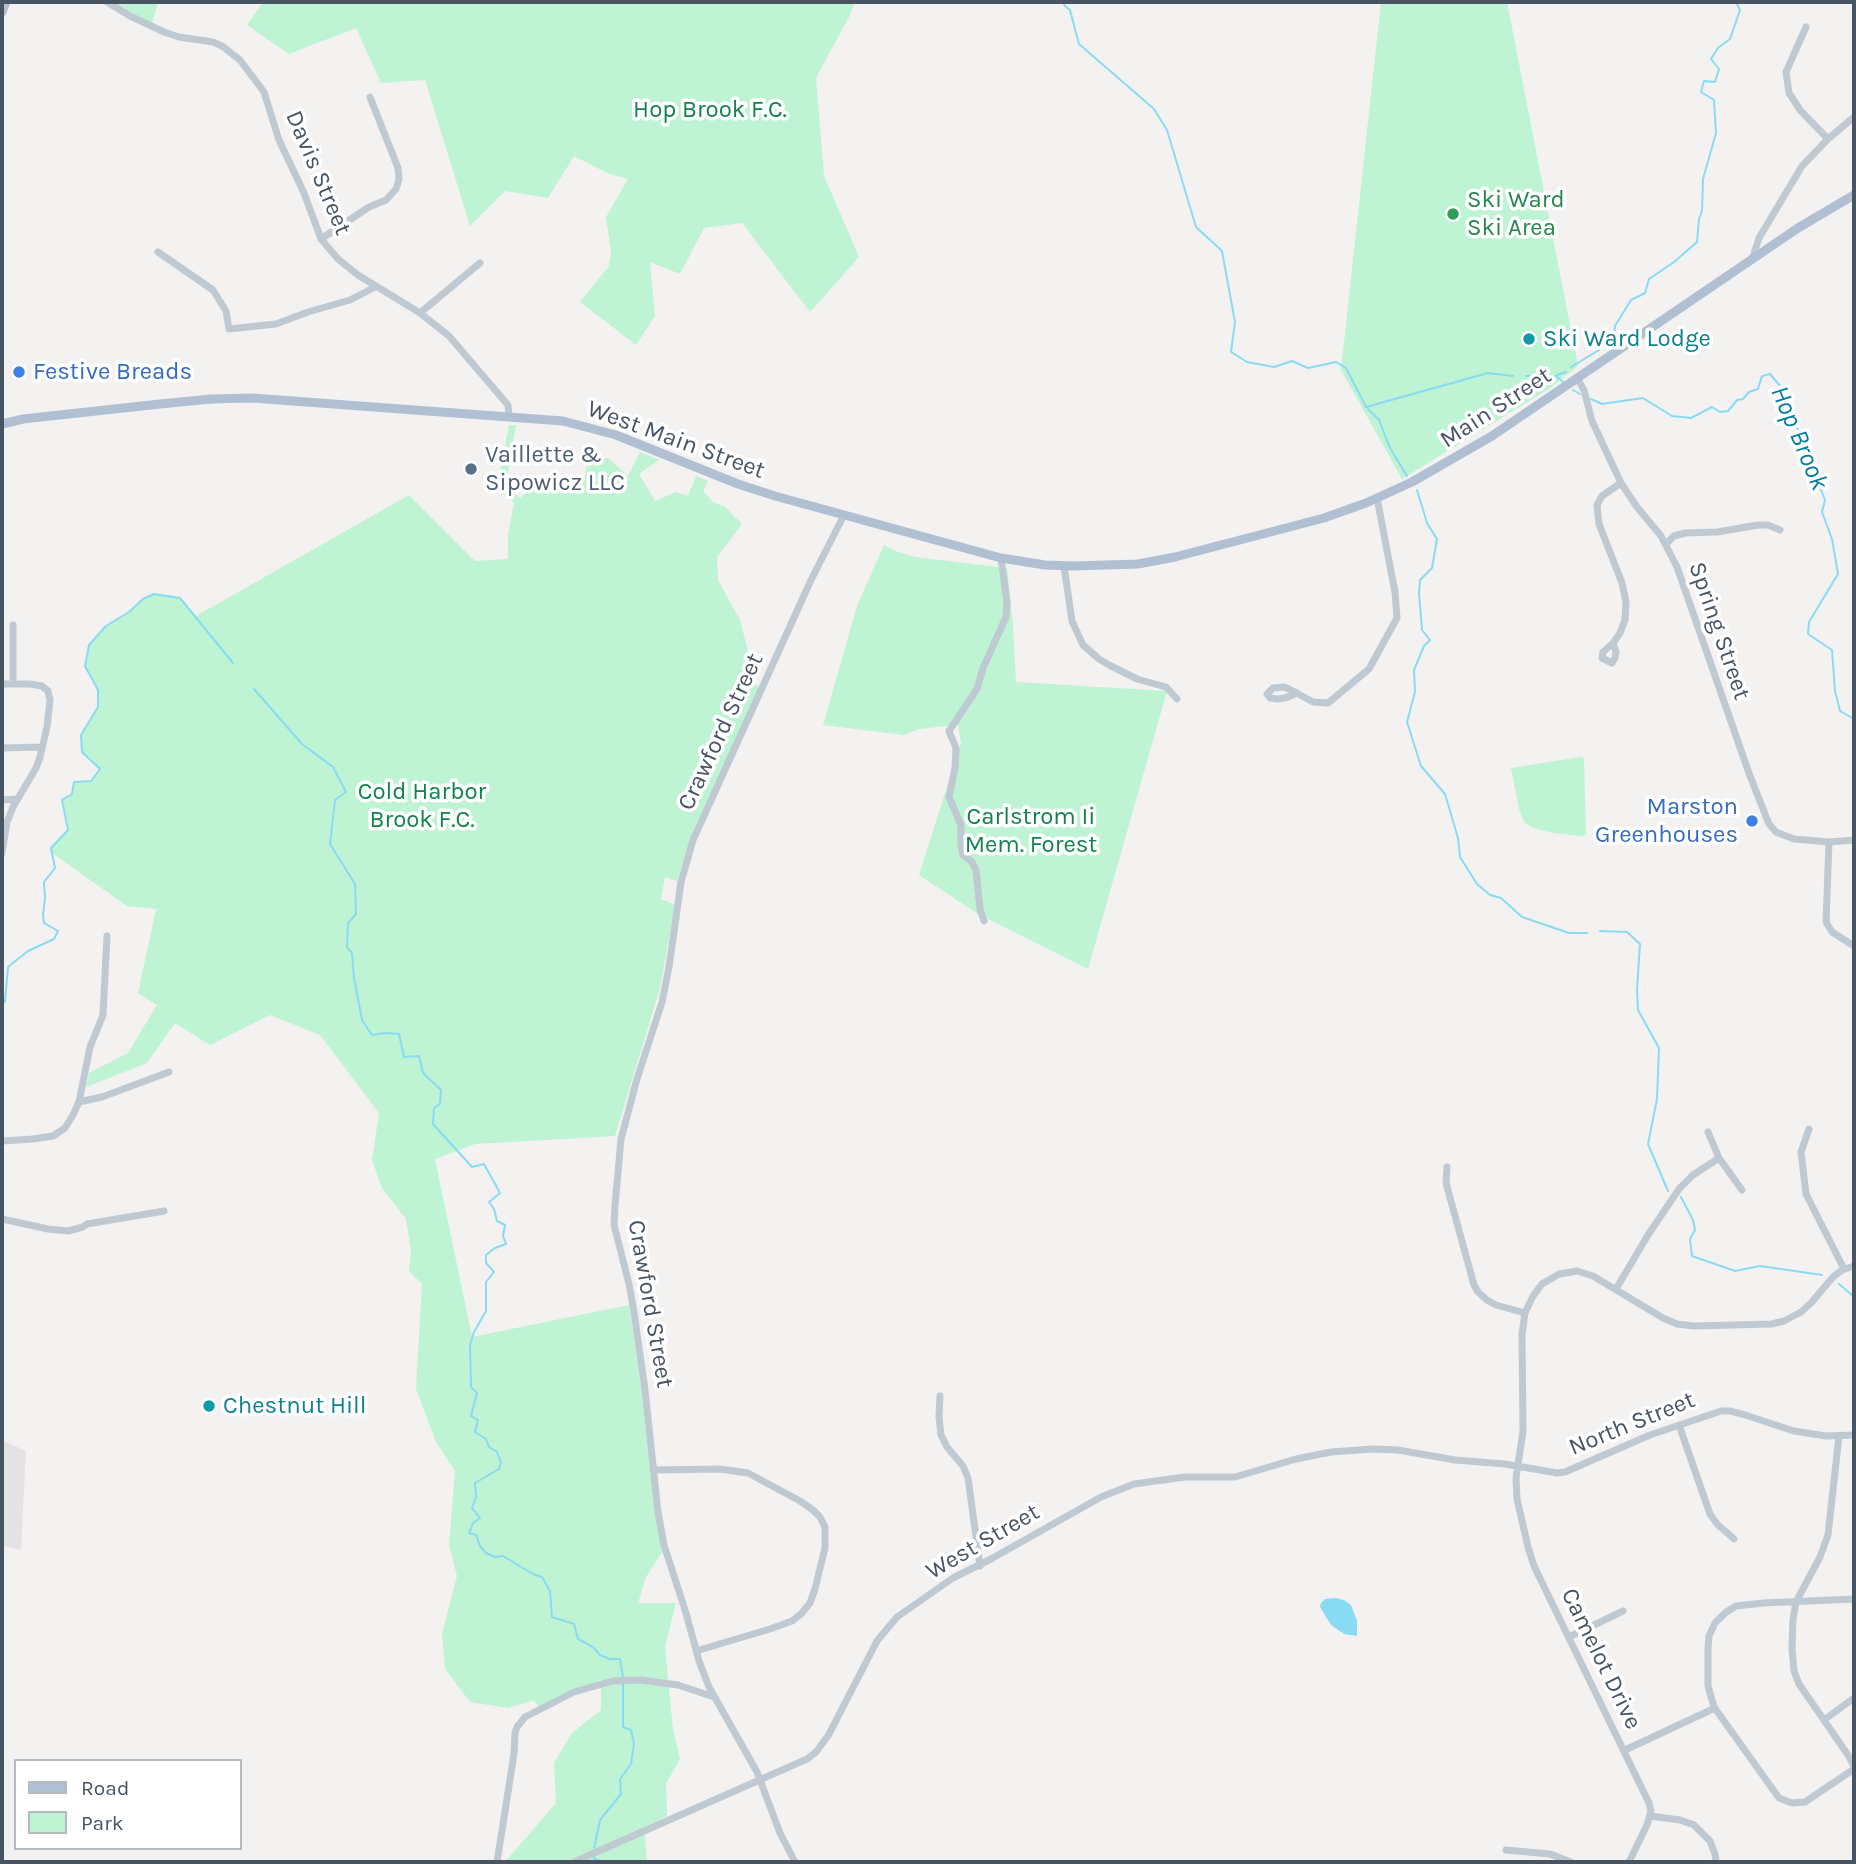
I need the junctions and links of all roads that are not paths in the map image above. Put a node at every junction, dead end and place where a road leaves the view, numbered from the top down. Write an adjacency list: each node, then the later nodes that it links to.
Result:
1 (6, 2): 3 (main road)
2 (107, 2): 9 (street, Davis Street)
3 (2, 12)
4 (1806, 27): 7 (street)
5 (370, 97): 9 (street)
6 (1854, 117): 7 (street)
7 (1828, 139): 11 (street)
8 (1854, 195): 11 (main road, Main Street)
9 (321, 239): 13 (street, Davis Street)
10 (158, 252): 13 (street)
11 (1752, 260): 15 (main road, Main Street)
12 (480, 263): 14 (street)
13 (375, 287): 14 (street, Davis Street)
14 (420, 313): 16 (street, Davis Street)
15 (1577, 378): 18 (street, Spring Street); 19 (main road, Main Street)
16 (509, 416): 17 (main road, West Main Street); 20 (main road, West Main Street)
17 (2, 424)
18 (1620, 482): 23 (street, Spring Street); 27 (street)
19 (1377, 498): 21 (main road, Main Street); 30 (street)
20 (844, 515): 24 (main road, West Main Street); 62 (street, Crawford Street)
21 (1324, 518): 25 (main road, West Main Street)
22 (1780, 530): 23 (street)
23 (1665, 544): 37 (street, Spring Street)
24 (1001, 558): 25 (main road, West Main Street); 39 (street)
25 (1064, 566): 31 (street)
26 (13, 625): 29 (street)
27 (1613, 643)
28 (2, 684): 29 (street)
29 (13, 684): 32 (street)
30 (1297, 693)
31 (1177, 699)
32 (42, 747): 33 (street); 34 (street)
33 (2, 748)
34 (17, 799): 35 (street); 38 (street)
35 (2, 800)
36 (1854, 841): 37 (street, Spring Street)
37 (1829, 842): 41 (street)
38 (2, 853)
39 (984, 921)
40 (107, 936): 43 (street)
41 (1854, 946)
42 (169, 1072): 43 (street)
43 (79, 1102): 46 (street)
44 (1809, 1129): 53 (street)
45 (1708, 1132): 47 (street)
46 (2, 1141)
47 (1719, 1158): 49 (street); 54 (street)
48 (1447, 1167): 55 (street)
49 (1742, 1190)
50 (164, 1211): 51 (street)
51 (2, 1219)
52 (1854, 1266): 53 (street)
53 (1844, 1269): 54 (street)
54 (1616, 1289): 55 (street)
55 (1525, 1313): 61 (street, Camelot Drive)
56 (940, 1396): 64 (street)
57 (1679, 1425): 59 (street, North Street); 61 (street, North Street); 63 (street)
58 (1854, 1435): 59 (street, North Street)
59 (1839, 1436): 66 (street)
60 (1505, 1464): 61 (street, North Street); 64 (street, West Street)
61 (1518, 1466): 68 (street, Camelot Drive)
62 (653, 1470): 69 (street, Crawford Street); 69 (street)
63 (1734, 1539)
64 (979, 1566): 76 (street, West Street)
65 (1854, 1600): 66 (street)
66 (1796, 1602): 72 (street); 73 (street)
67 (1623, 1611): 68 (street)
68 (1569, 1637): 74 (street, Camelot Drive)
69 (696, 1651): 70 (street, Crawford Street)
70 (715, 1698): 76 (street, Crawford Street); 79 (street)
71 (1854, 1698): 73 (street)
72 (1715, 1709): 74 (street); 75 (street)
73 (1824, 1720): 75 (street)
74 (1625, 1750): 77 (street, Camelot Drive)
75 (1854, 1768)
76 (760, 1780): 80 (street, West Street); 81 (street, Crawford Street)
77 (1650, 1816): 83 (street); 84 (street)
78 (1506, 1850): 82 (street)
79 (497, 1862)
80 (573, 1862)
81 (794, 1862)
82 (1571, 1862)
83 (1629, 1862)
84 (1716, 1862)

